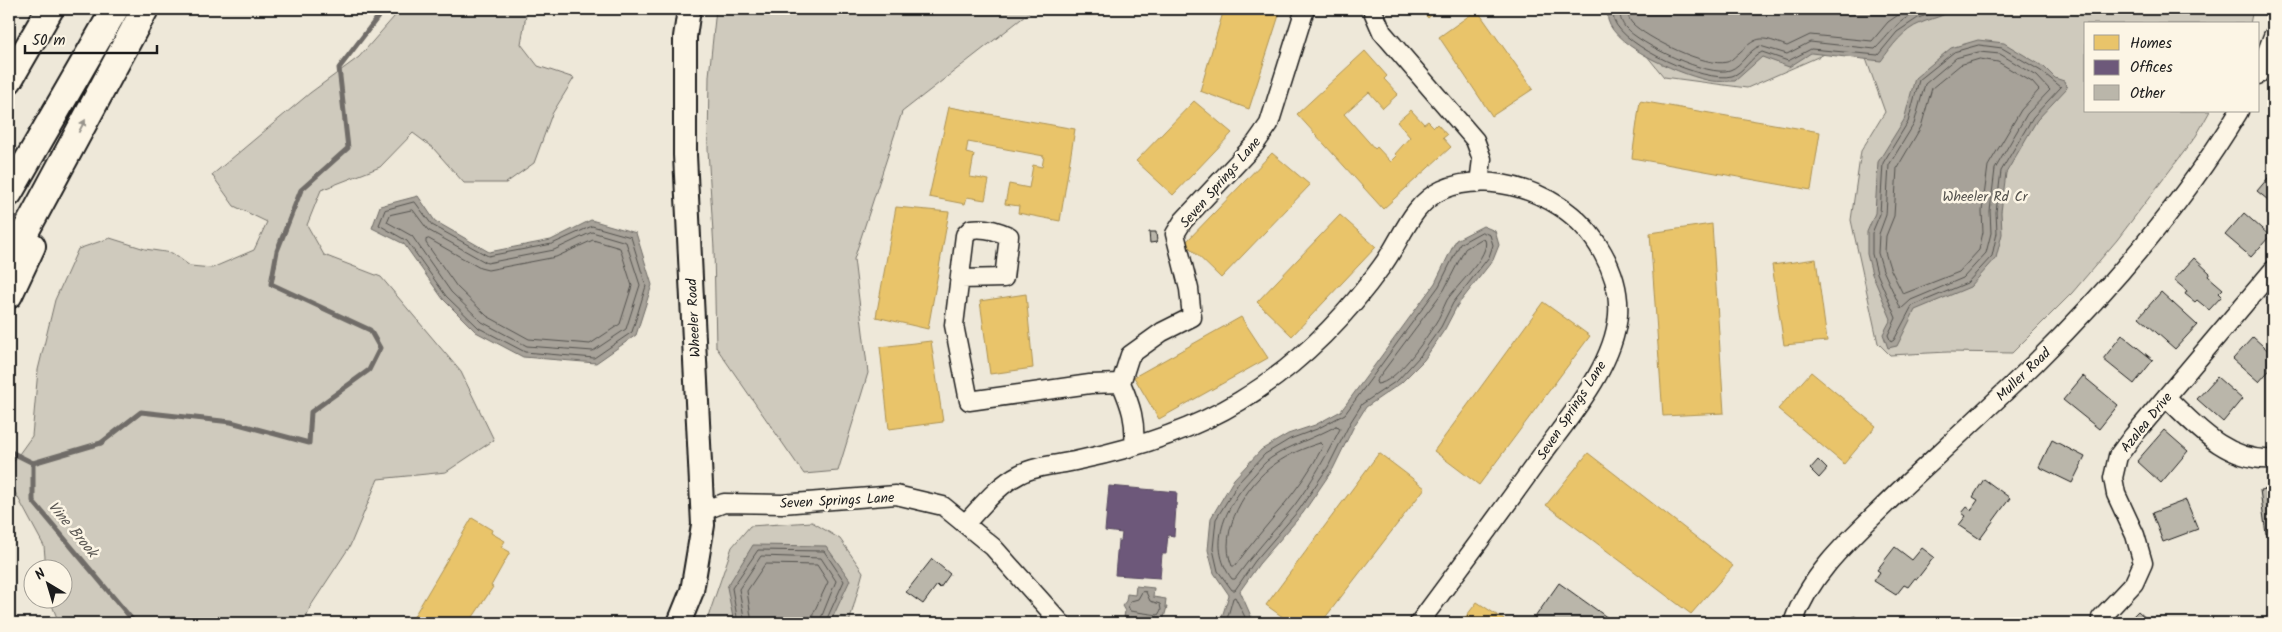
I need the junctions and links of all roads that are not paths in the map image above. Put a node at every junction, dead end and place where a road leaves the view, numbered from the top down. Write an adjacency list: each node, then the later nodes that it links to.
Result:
1 (50, 9): 10 (highway)
2 (115, 9): 14 (highway)
3 (145, 9): 12 (highway, one-way to 3)
4 (1305, 9): 19 (street, Seven Springs Lane)
5 (1372, 9): 13 (street)
6 (686, 11): 23 (main road, Wheeler Road)
7 (2273, 36): 8 (street)
8 (2270, 56): 9 (street)
9 (2260, 72)
10 (9, 80)
11 (2238, 112): 29 (street, Muller Road)
12 (69, 150): 15 (highway); 18 (highway)
13 (1479, 183): 21 (street, Seven Springs Lane); 28 (street, Seven Springs Lane)
14 (9, 193)
15 (9, 262)
16 (2273, 270): 20 (street, Azalea Drive)
17 (960, 279): 19 (street)
18 (9, 295)
19 (1121, 383): 21 (street)
20 (2166, 397): 22 (street); 25 (street, Azalea Drive)
21 (1134, 446): 24 (street, Seven Springs Lane)
22 (2273, 459)
23 (703, 510): 24 (street, Seven Springs Lane); 26 (main road, Wheeler Road)
24 (966, 524): 27 (street, Seven Springs Lane)
25 (2101, 618)
26 (679, 623)
27 (1061, 623)
28 (1419, 623)
29 (1793, 623)

